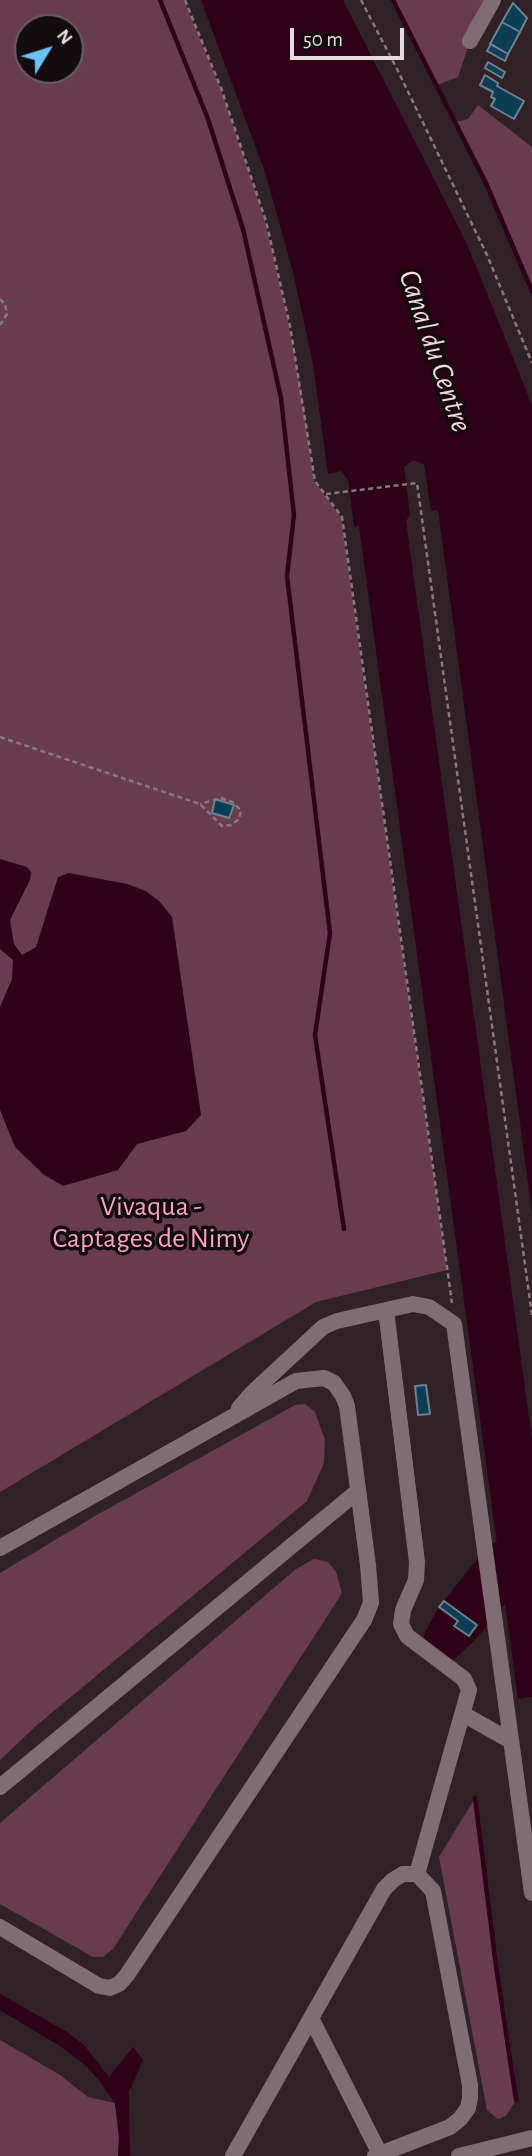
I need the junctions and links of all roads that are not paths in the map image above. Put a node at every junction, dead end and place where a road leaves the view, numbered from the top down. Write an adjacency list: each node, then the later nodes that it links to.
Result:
1 (493, 0): 2 (street)
2 (470, 41)
3 (386, 1310): 4 (street); 7 (street); 8 (street)
4 (220, 1422): 5 (street); 6 (street)
5 (358, 1491): 9 (street); 12 (street)
6 (0, 1548)
7 (463, 1714): 8 (street); 10 (street)
8 (511, 1741): 11 (street)
9 (0, 1787)
10 (417, 1874): 13 (street); 15 (street)
11 (532, 1893)
12 (0, 1927)
13 (311, 2018): 15 (street); 16 (street)
14 (532, 2138): 17 (street)
15 (377, 2155)
16 (233, 2156)
17 (459, 2156)

